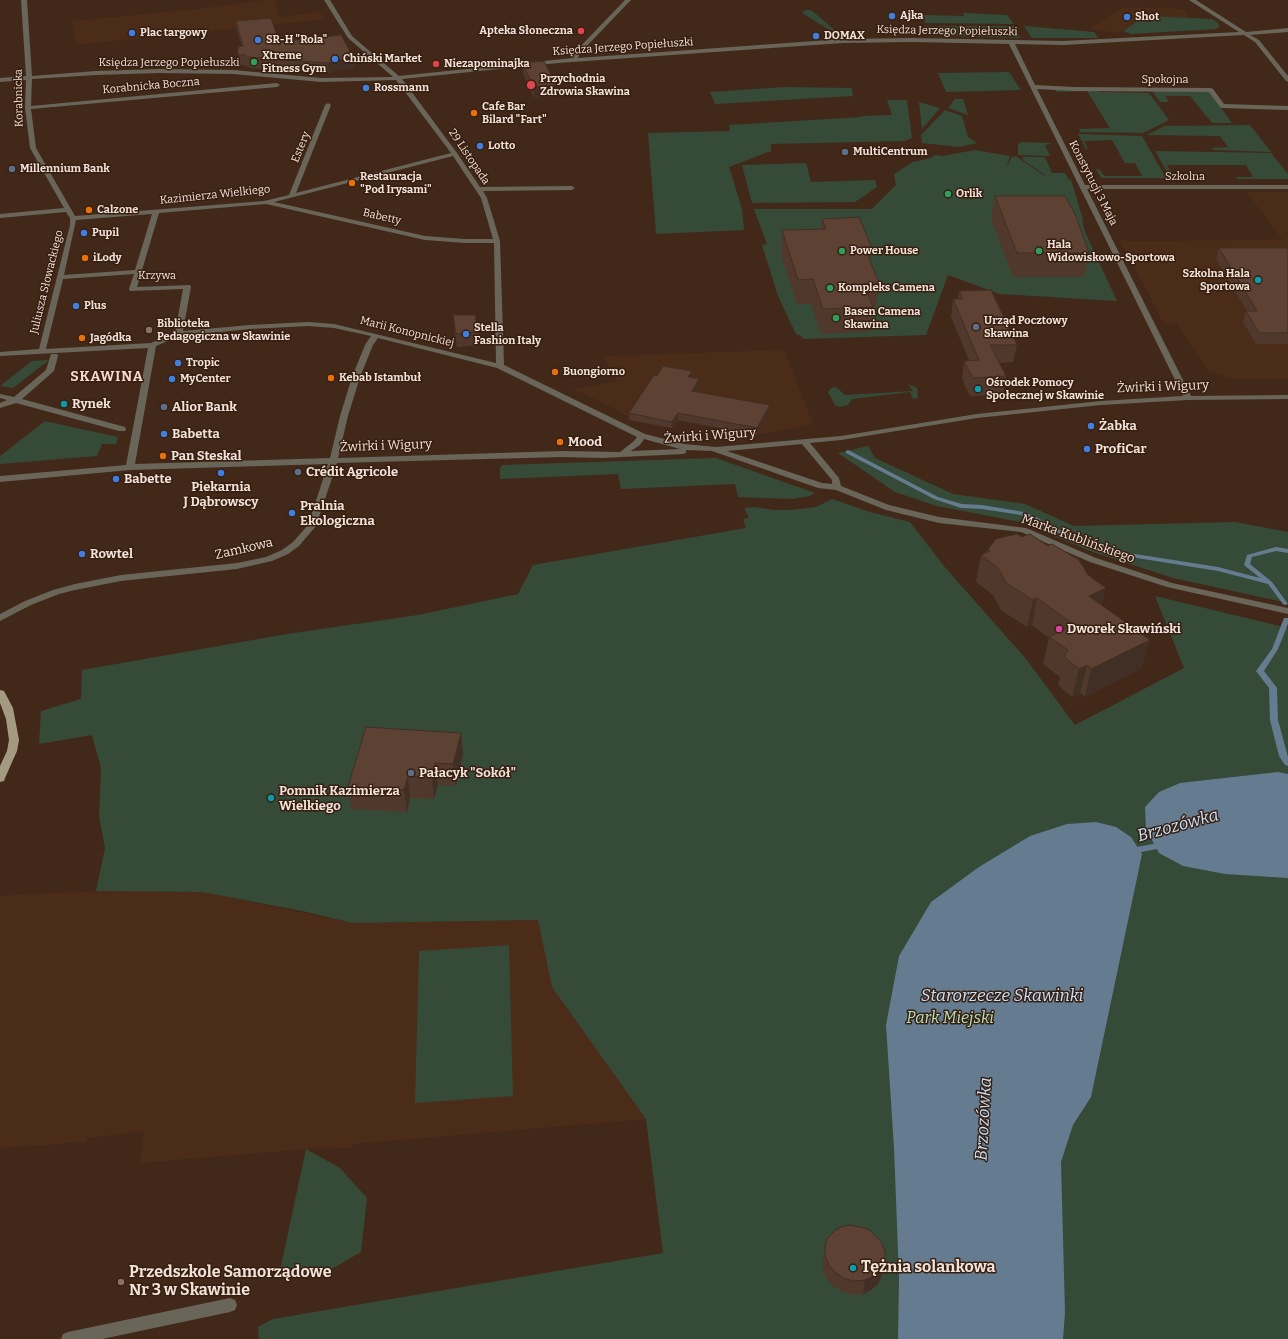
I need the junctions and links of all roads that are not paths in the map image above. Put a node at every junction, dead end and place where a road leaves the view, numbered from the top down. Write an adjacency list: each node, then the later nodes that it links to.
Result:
1 (24, 0): 9 (street, Korabnicka)
2 (327, 0): 10 (street, 29 Listopada)
3 (628, 0): 8 (street)
4 (1192, 0): 6 (street)
5 (1288, 30): 6 (street, Księdza Jerzego Popiełuszki)
6 (1247, 34): 7 (street, Księdza Jerzego Popiełuszki); 12 (street)
7 (1011, 42): 8 (street, Księdza Jerzego Popiełuszki); 14 (street, Konstytucji 3 Maja)
8 (576, 60): 10 (street, Księdza Jerzego Popiełuszki)
9 (29, 78): 10 (street, Księdza Jerzego Popiełuszki); 11 (street, Księdza Jerzego Popiełuszki); 16 (street, Korabnicka)
10 (398, 78): 18 (street, 29 Listopada)
11 (0, 80)
12 (1288, 80)
13 (276, 85): 16 (street, Korabnicka Boczna)
14 (1033, 87): 17 (street, Spokojna); 19 (street, Konstytucji 3 Maja)
15 (328, 105): 23 (street, Estery)
16 (28, 108): 25 (street, Korabnicka)
17 (1288, 108)
18 (455, 154): 22 (street, 29 Listopada); 23 (street, Kazimierza Wielkiego)
19 (1083, 187): 20 (street, Szkolna); 41 (street, Konstytucji 3 Maja)
20 (1288, 187)
21 (572, 188): 22 (street)
22 (478, 189): 29 (street, 29 Listopada)
23 (292, 196): 24 (street, Kazimierza Wielkiego)
24 (264, 203): 26 (street, Kazimierza Wielkiego); 29 (street, Babetty)
25 (69, 210): 27 (street); 28 (street)
26 (156, 211): 28 (street, Kazimierza Wielkiego); 30 (street, Krzywa)
27 (0, 216)
28 (73, 218): 31 (street, Juliusza Słowackiego)
29 (497, 241): 38 (street, 29 Listopada)
30 (138, 272): 31 (street); 32 (street, Krzywa)
31 (60, 277): 35 (street, Juliusza Słowackiego)
32 (179, 334): 33 (street, Marii Konopnickiej); 34 (street, Marii Konopnickiej)
33 (376, 335): 38 (street, Marii Konopnickiej); 49 (street, Zamkowa)
34 (152, 345): 35 (street); 50 (street)
35 (42, 351): 36 (street)
36 (0, 354)
37 (54, 356): 42 (street)
38 (500, 366): 45 (street, Marii Konopnickiej)
39 (0, 396): 42 (street)
40 (1288, 397): 41 (street, Żwirki i Wigury)
41 (1188, 398): 46 (street, Żwirki i Wigury)
42 (16, 400): 43 (street); 44 (street)
43 (0, 406)
44 (122, 429)
45 (642, 436): 47 (street, Marii Konopnickiej); 48 (street)
46 (805, 442): 47 (street, Żwirki i Wigury); 52 (street)
47 (713, 449): 48 (street, Żwirki i Wigury); 52 (street, Marka Kublińskiego)
48 (622, 454): 49 (street, Żwirki i Wigury)
49 (333, 461): 50 (street, Żwirki i Wigury); 54 (street, Zamkowa)
50 (130, 467): 51 (street)
51 (0, 479)
52 (837, 487): 53 (street, Marka Kublińskiego)
53 (1288, 611)
54 (0, 618)
55 (0, 693): 56 (main road)
56 (0, 778)
57 (230, 1305): 58 (street)
58 (101, 1336): 59 (street)
59 (68, 1339)

